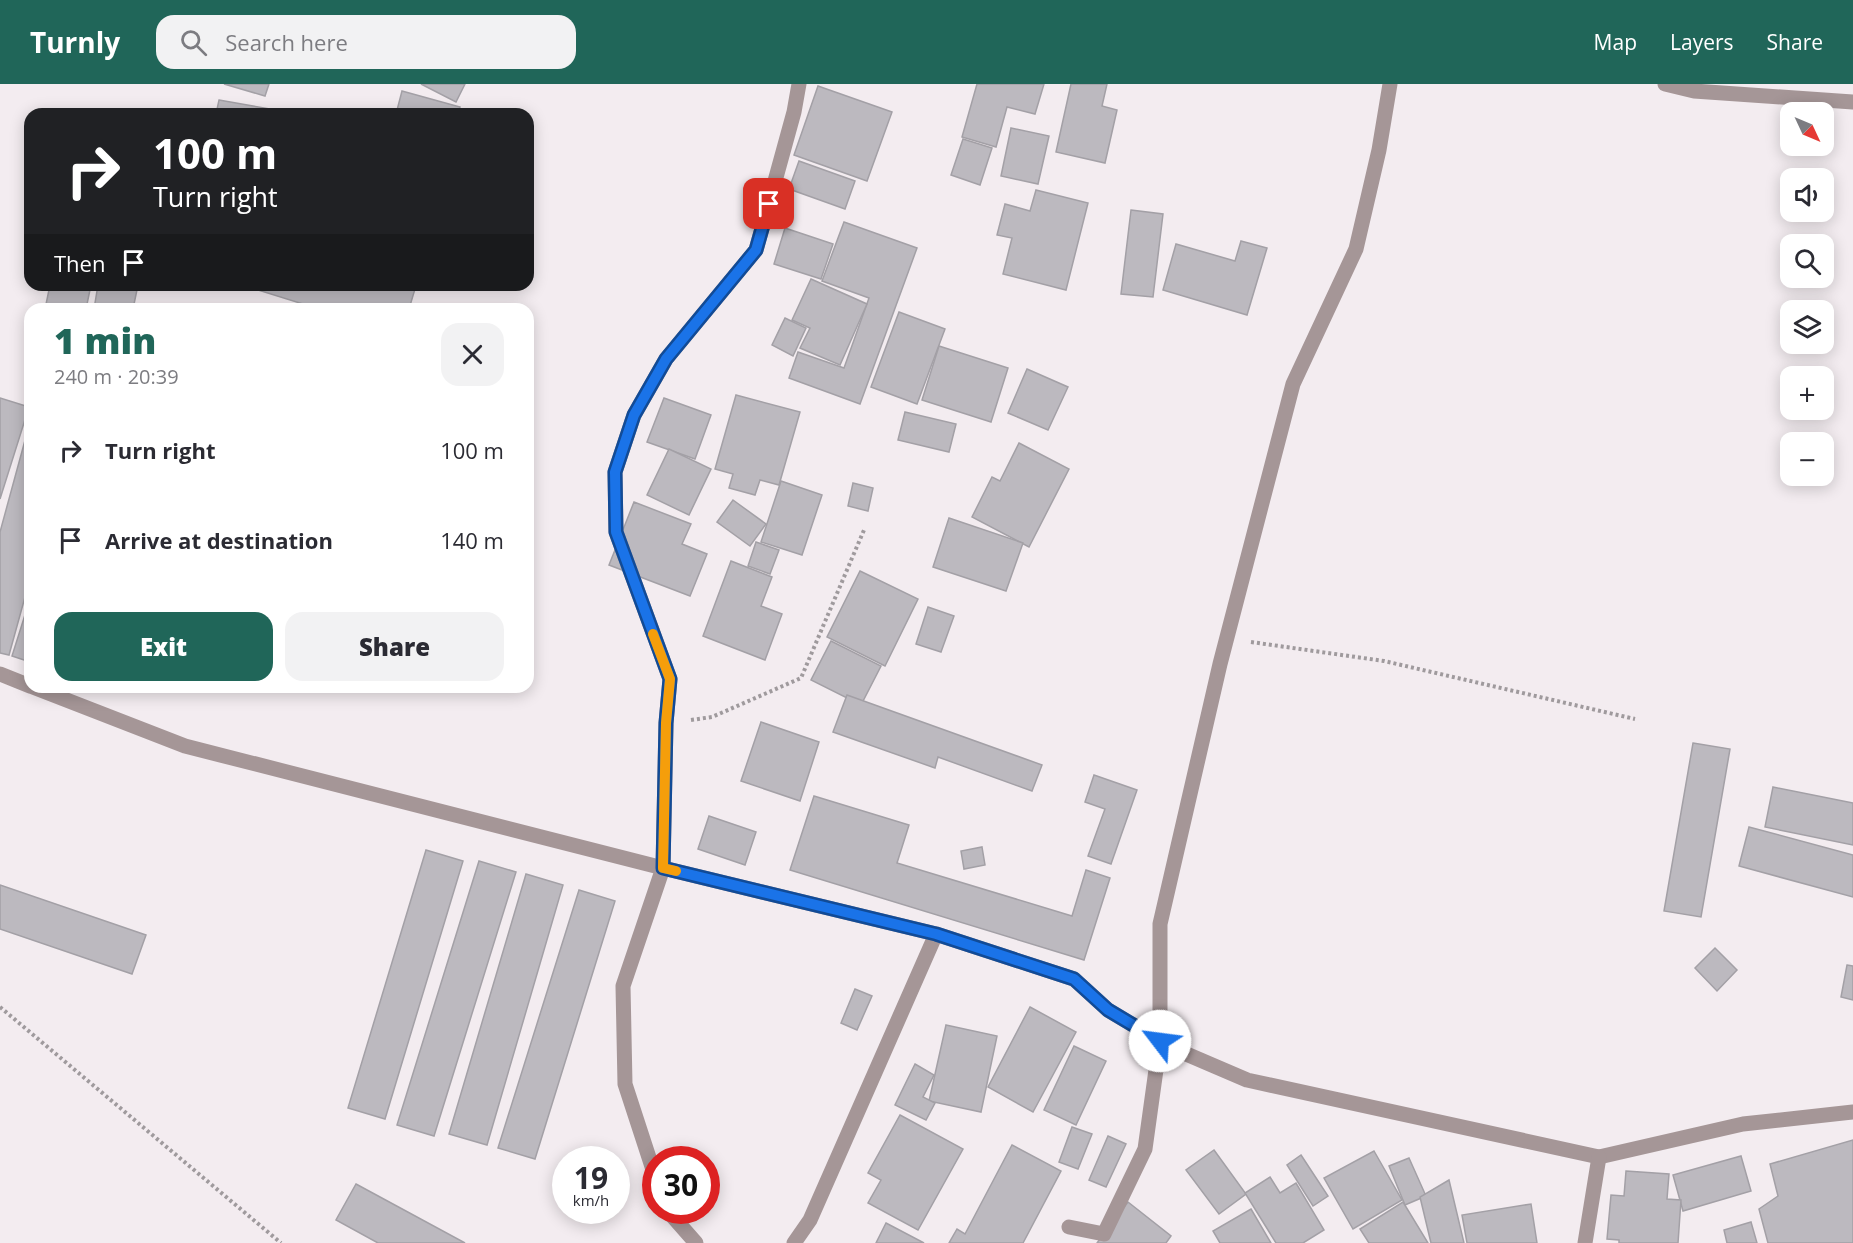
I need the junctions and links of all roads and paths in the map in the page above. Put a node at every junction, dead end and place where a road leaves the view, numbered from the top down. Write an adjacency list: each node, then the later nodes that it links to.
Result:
1 (799, 84): 11 (street)
2 (1390, 84): 6 (street)
3 (1665, 84): 4 (street)
4 (1853, 102)
5 (864, 530): 11 (path)
6 (1227, 639): 10 (path); 15 (street)
7 (0, 675): 8 (street)
8 (24, 684)
9 (49, 693): 12 (street)
10 (1635, 719)
11 (666, 723): 12 (street)
12 (663, 868): 13 (street); 17 (street)
13 (936, 934): 15 (street); 23 (street)
14 (0, 1007): 21 (path)
15 (1160, 1041): 18 (street); 20 (street)
16 (1853, 1112): 18 (street)
17 (645, 1146)
18 (1599, 1157): 24 (street)
19 (679, 1224): 22 (street)
20 (1069, 1227)
21 (281, 1243)
22 (696, 1243)
23 (794, 1243)
24 (1585, 1243)

